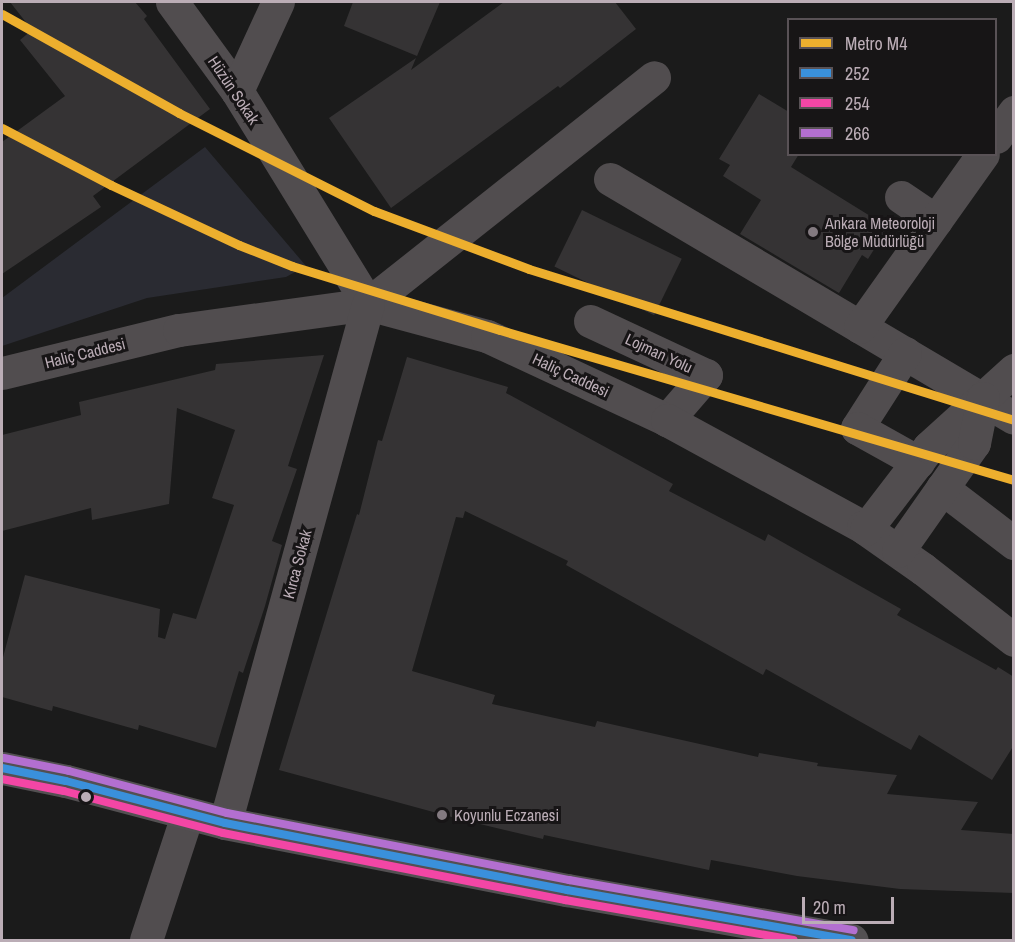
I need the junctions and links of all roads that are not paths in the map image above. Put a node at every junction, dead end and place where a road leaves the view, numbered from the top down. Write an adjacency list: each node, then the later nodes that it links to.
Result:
1 (172, 2): 4 (street, Hüzün Sokak)
2 (278, 2): 4 (street)
3 (654, 77): 11 (street)
4 (237, 91): 11 (street, Hüzün Sokak)
5 (1014, 112): 6 (street)
6 (997, 136)
7 (982, 156): 10 (street)
8 (610, 179): 13 (street)
9 (901, 197): 10 (street)
10 (936, 221): 13 (street)
11 (368, 304): 16 (street, Haliç Caddesi); 19 (street, Haliç Caddesi); 28 (street, Kırca Sokak)
12 (590, 321): 19 (street, Lojman Yolu)
13 (860, 327): 14 (street)
14 (905, 353): 17 (street); 20 (street)
15 (1014, 370): 17 (street)
16 (2, 373)
17 (983, 398): 18 (street); 20 (street); 21 (street)
18 (1014, 418)
19 (667, 420): 22 (street, Haliç Caddesi)
20 (918, 462): 22 (street)
21 (942, 488): 23 (street); 24 (street)
22 (866, 530): 24 (street, Haliç Caddesi)
23 (1014, 543)
24 (898, 551): 25 (street, Haliç Caddesi)
25 (1014, 640)
26 (2, 768): 27 (main road)
27 (187, 815): 28 (main road); 29 (street)
28 (225, 824): 30 (main road)
29 (146, 940)
30 (852, 940)

